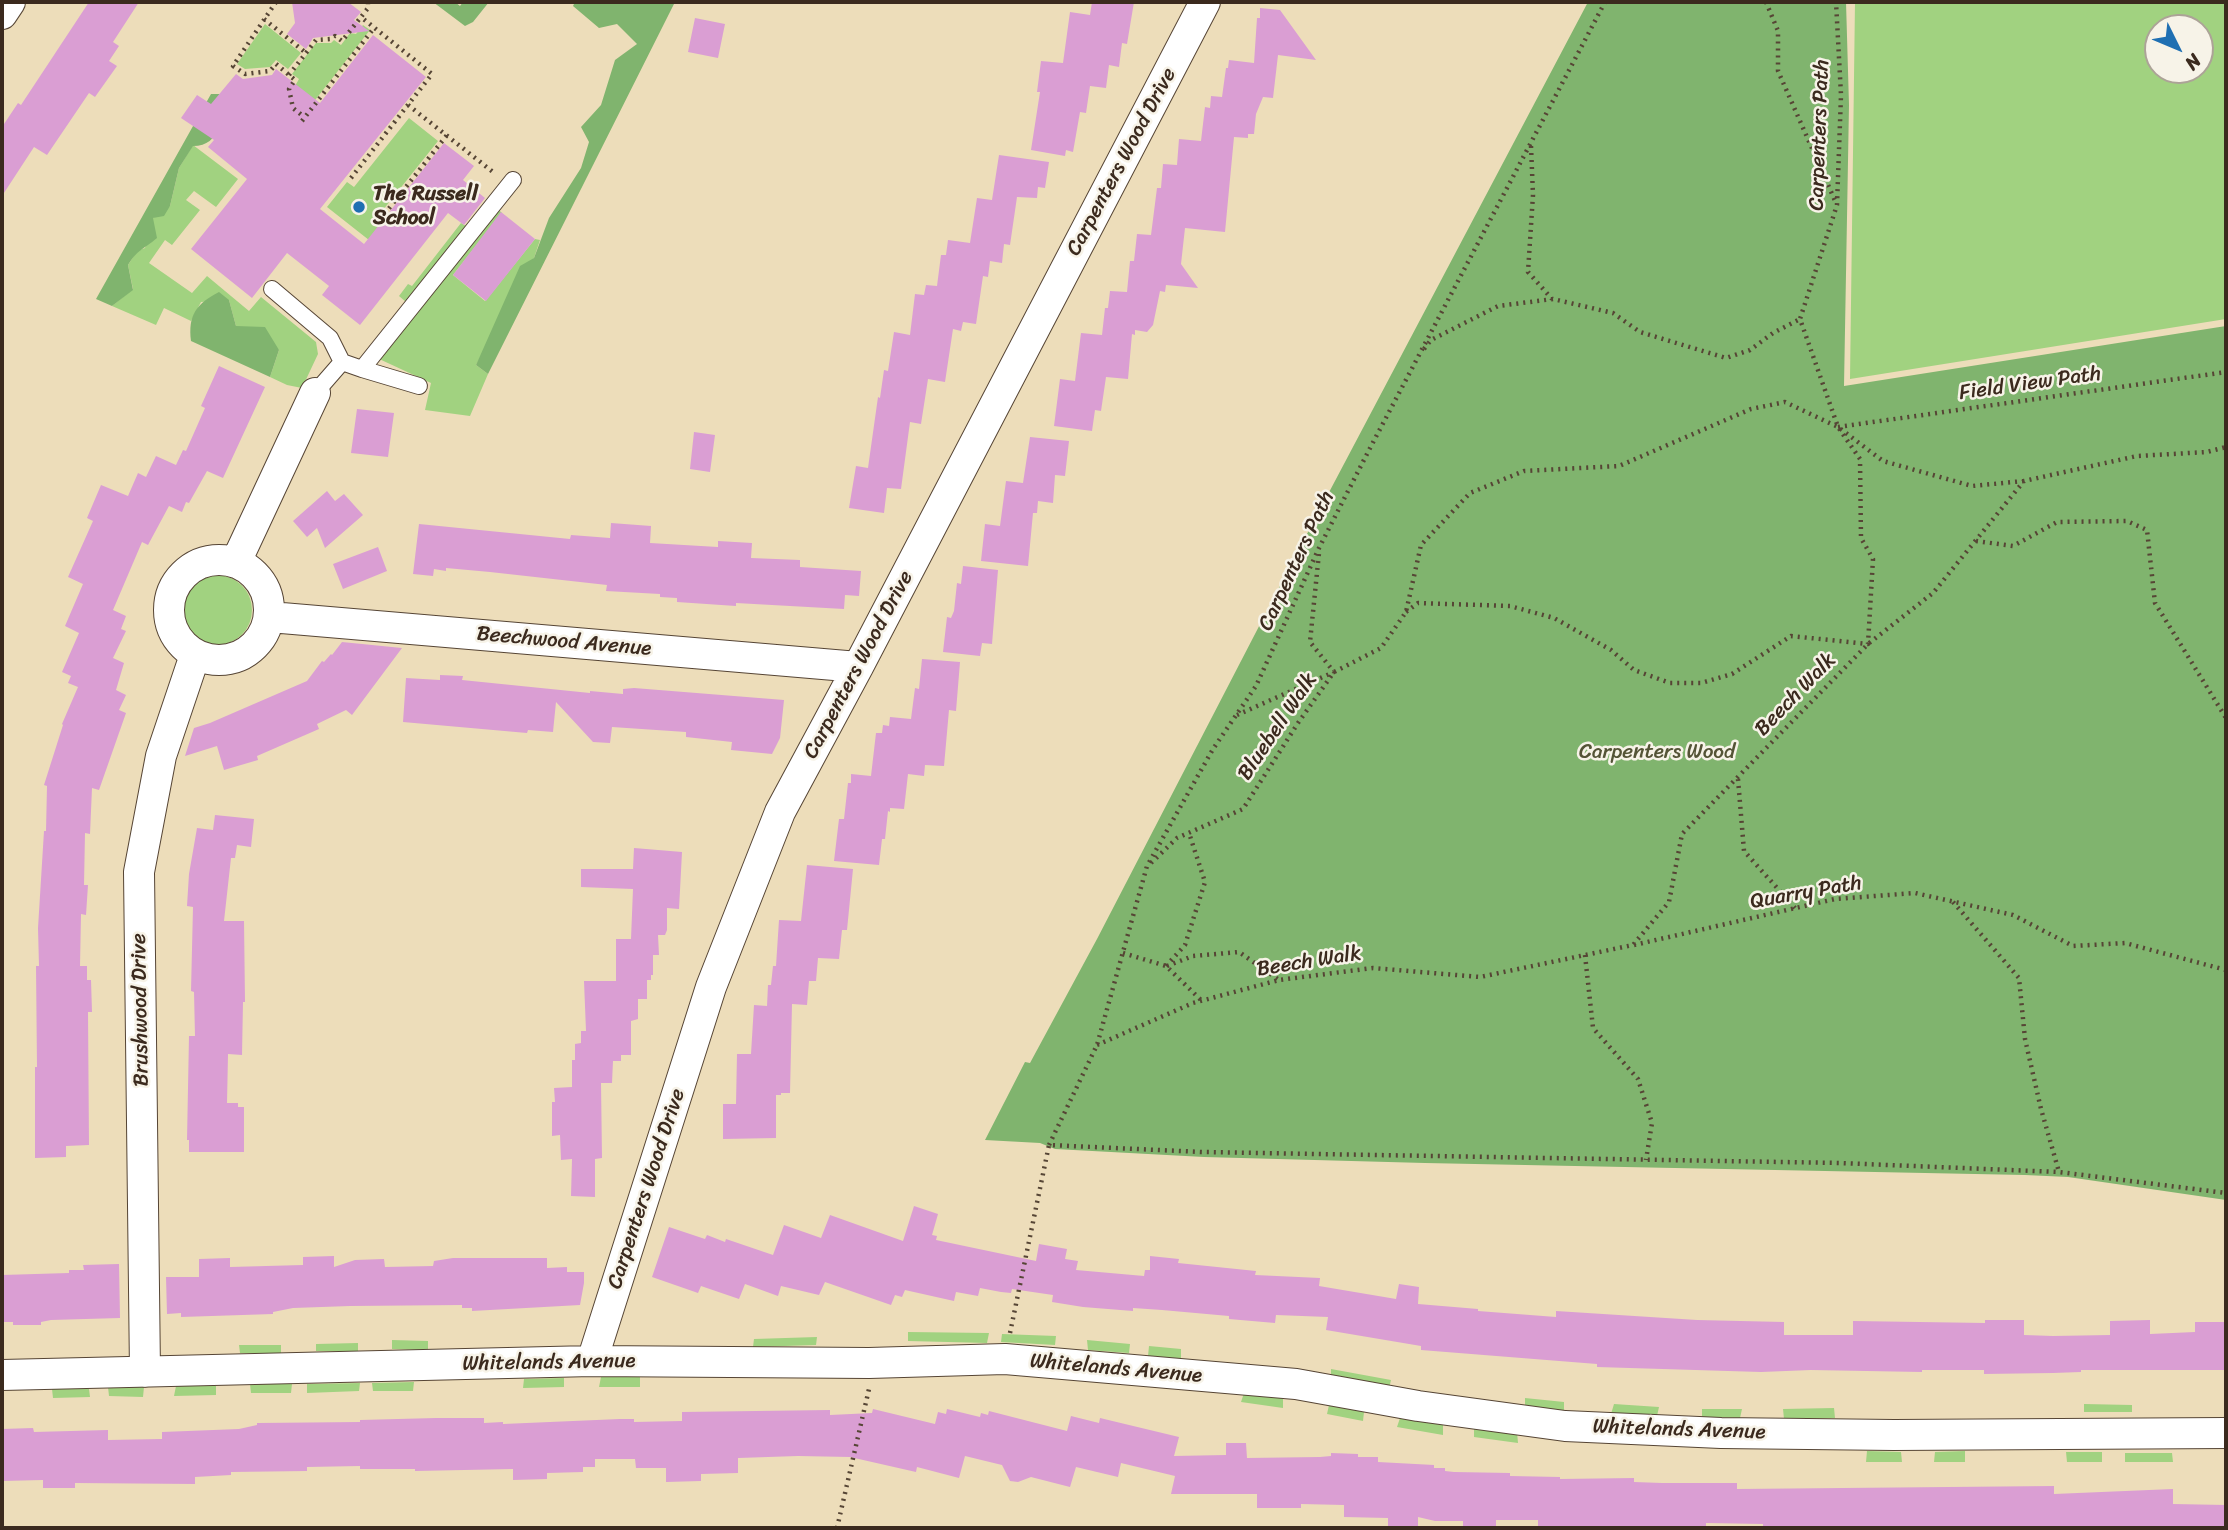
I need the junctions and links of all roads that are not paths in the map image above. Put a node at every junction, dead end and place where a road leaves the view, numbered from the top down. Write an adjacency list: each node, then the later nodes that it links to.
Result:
1 (10, 2): 3 (street)
2 (1205, 2): 13 (street, Carpenters Wood Drive)
3 (2, 14)
4 (511, 183): 7 (lane)
5 (272, 289): 6 (lane)
6 (342, 362): 7 (lane); 9 (lane)
7 (362, 369): 8 (lane)
8 (419, 386)
9 (315, 393): 10 (street)
10 (236, 562): 11 (street); 12 (street)
11 (270, 617): 12 (street); 13 (street, Beechwood Avenue)
12 (195, 655): 15 (street, Brushwood Drive)
13 (858, 667): 14 (street, Carpenters Wood Drive)
14 (592, 1362): 15 (street, Whitelands Avenue); 17 (street, Whitelands Avenue)
15 (145, 1372): 16 (street, Whitelands Avenue)
16 (2, 1375)
17 (2226, 1433)

